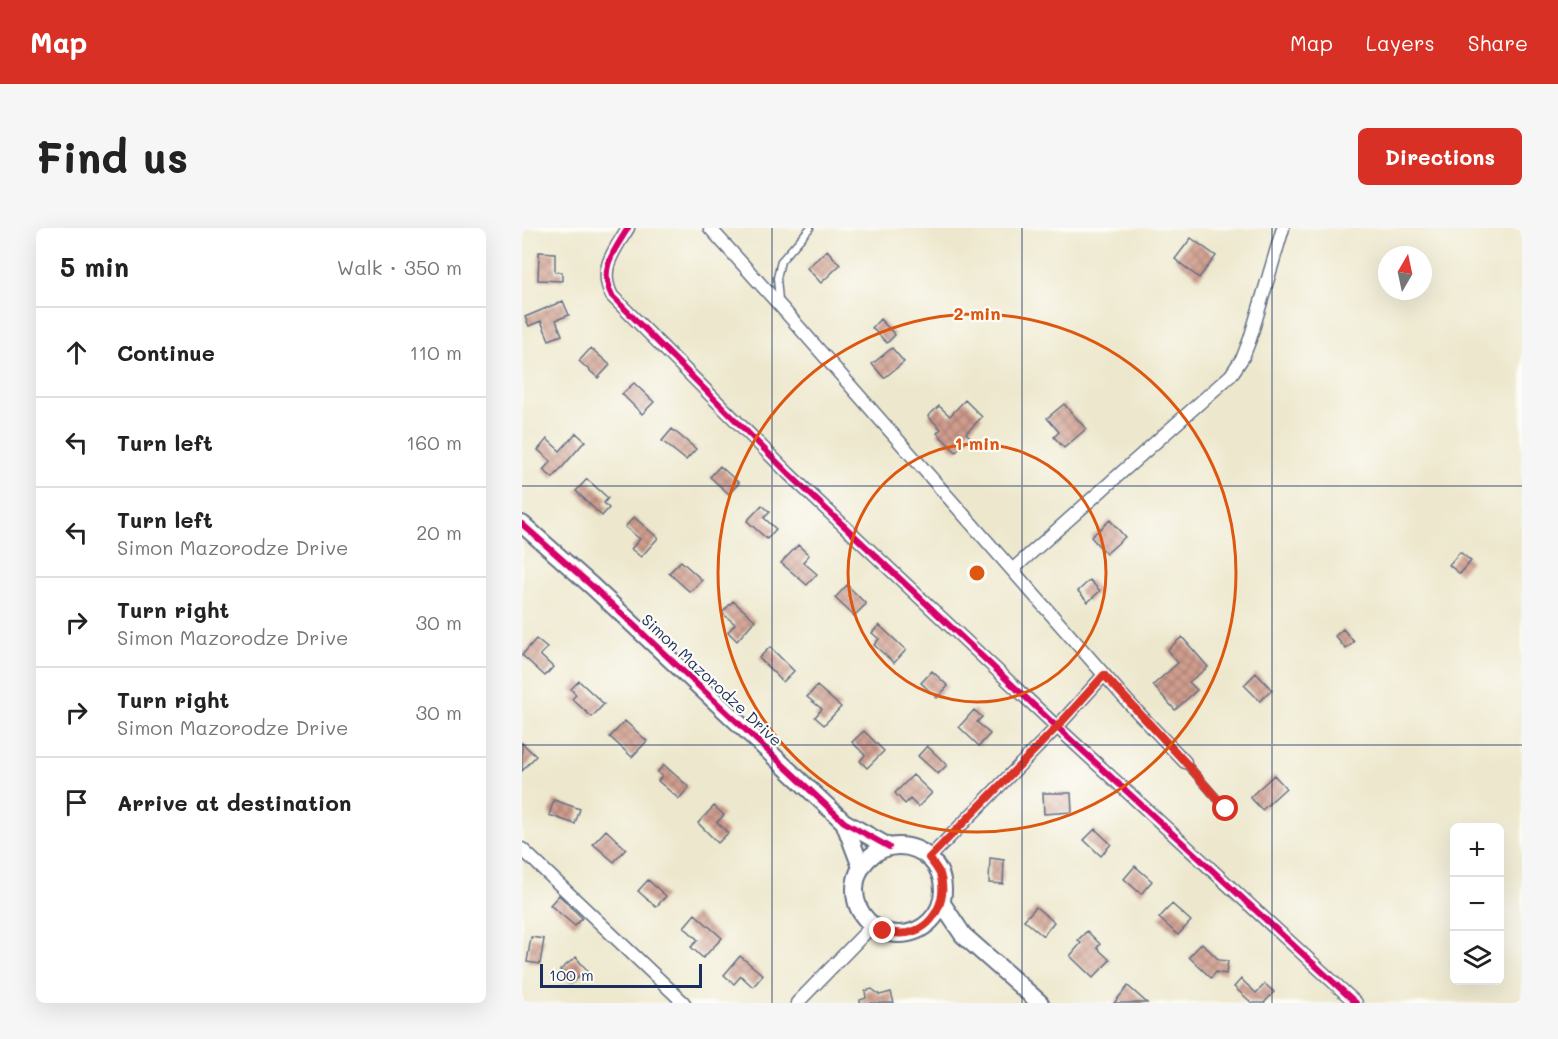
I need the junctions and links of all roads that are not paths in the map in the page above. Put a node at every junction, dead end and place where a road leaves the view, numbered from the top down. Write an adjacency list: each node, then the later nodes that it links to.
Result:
1 (628, 228): 9 (street)
2 (710, 228): 5 (street)
3 (810, 228): 5 (lane)
4 (1283, 228): 7 (street)
5 (783, 309): 7 (street)
6 (522, 524): 12 (street, Simon Mazorodze Drive)
7 (1012, 570): 8 (street)
8 (1104, 675): 9 (street); 10 (street)
9 (1057, 727): 15 (street); 24 (street)
10 (1185, 762): 11 (lane)
11 (1226, 809)
12 (844, 822): 13 (street, Simon Mazorodze Drive); 16 (street, Simon Mazorodze Drive)
13 (889, 847): 15 (street, Simon Mazorodze Drive); 16 (street)
14 (522, 849): 21 (street)
15 (929, 858): 17 (street)
16 (861, 867): 19 (street)
17 (941, 902): 18 (street); 20 (street)
18 (928, 923): 19 (street); 20 (street)
19 (873, 925): 22 (street)
20 (963, 935): 23 (street)
21 (684, 1003)
22 (797, 1003)
23 (1040, 1003)
24 (1356, 1003)

